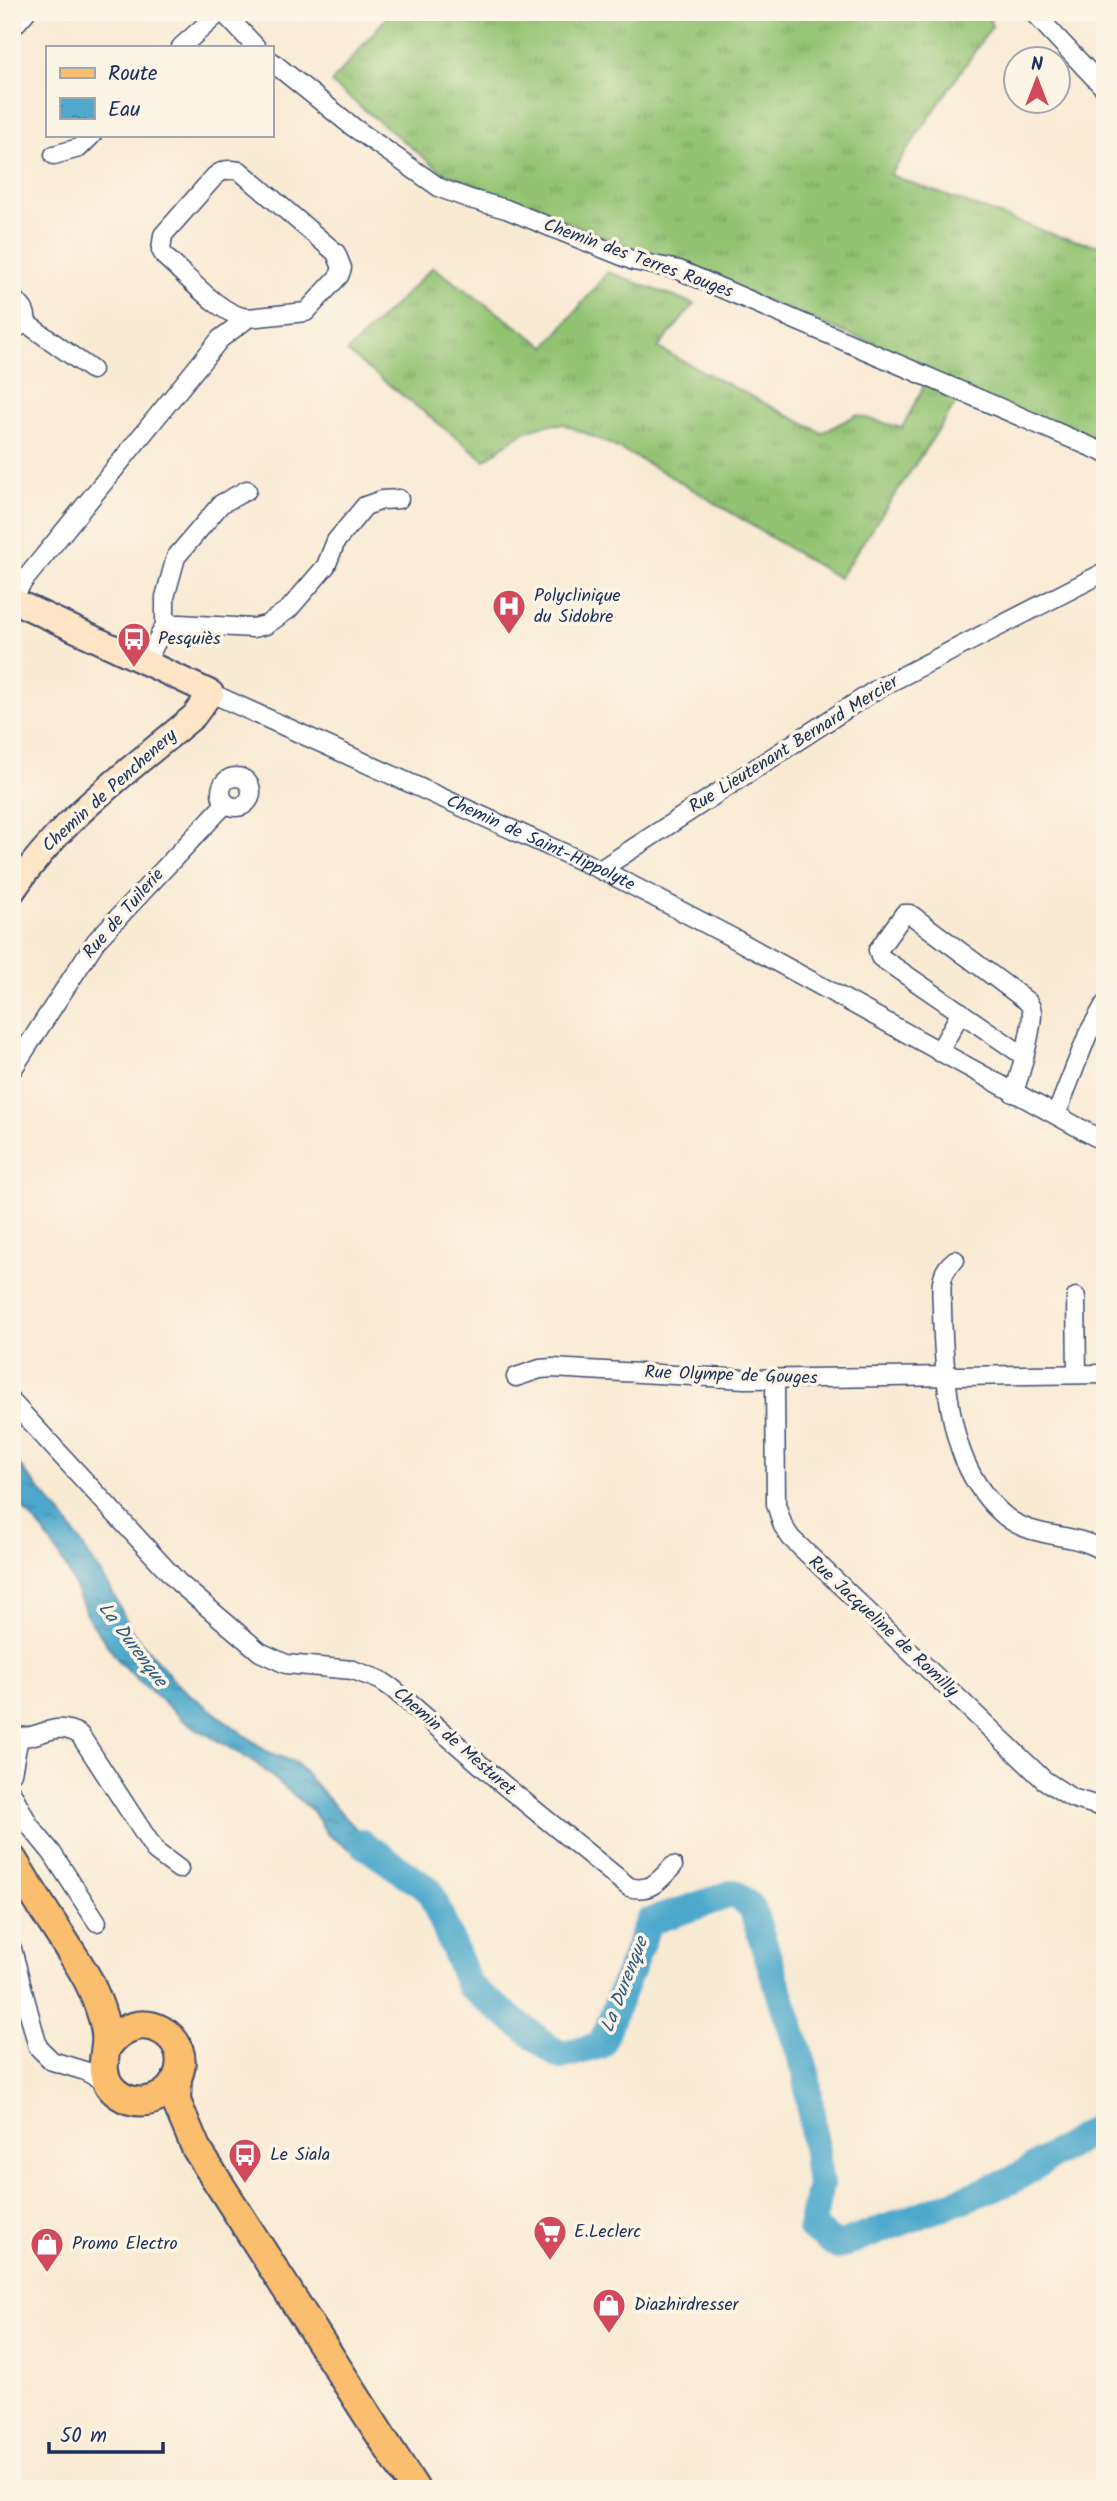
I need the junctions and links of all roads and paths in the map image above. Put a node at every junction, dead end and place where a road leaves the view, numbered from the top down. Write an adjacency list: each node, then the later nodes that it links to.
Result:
1 (26, 12): 4 (street)
2 (221, 12): 5 (street); 6 (street)
3 (1033, 12): 8 (street)
4 (12, 28)
5 (182, 46)
6 (255, 46)
7 (273, 63): 17 (street, Chemin des Terres Rouges)
8 (1105, 89)
9 (91, 136): 10 (street)
10 (54, 155)
11 (12, 298): 14 (street)
12 (217, 303): 13 (street); 13 (street); 15 (street)
13 (248, 317): 15 (street)
14 (19, 324): 16 (street)
15 (220, 338): 21 (street)
16 (92, 370)
17 (1105, 453)
18 (247, 490): 22 (street)
19 (399, 499): 22 (street)
20 (1105, 572): 26 (street, Rue Lieutenant Bernard Mercier)
21 (12, 600): 23 (street, Chemin de Saint-Hippolyte)
22 (164, 625): 23 (street)
23 (146, 662): 24 (street, Chemin de Saint-Hippolyte)
24 (211, 692): 26 (street, Chemin de Saint-Hippolyte); 27 (street, Chemin de Penchenery)
25 (226, 803): 32 (street, Rue de Tuilerie)
26 (603, 871): 30 (street, Chemin de Saint-Hippolyte)
27 (12, 892)
28 (1105, 1004): 34 (street)
29 (965, 1015): 30 (street); 31 (street); 31 (street)
30 (939, 1052): 33 (street, Chemin de Saint-Hippolyte)
31 (1024, 1056): 33 (street)
32 (12, 1069)
33 (1013, 1093): 34 (street, Chemin de Saint-Hippolyte)
34 (1056, 1115): 35 (street, Chemin de Saint-Hippolyte)
35 (1105, 1142)
36 (955, 1260): 41 (street)
37 (1076, 1297): 38 (street)
38 (1077, 1374): 39 (street, Rue Olympe de Gouges); 41 (street, Rue Olympe de Gouges)
39 (1105, 1374)
40 (516, 1377): 42 (street, Rue Olympe de Gouges)
41 (947, 1377): 42 (street, Rue Olympe de Gouges); 44 (street)
42 (775, 1379): 48 (street, Rue Jacqueline de Romilly)
43 (12, 1402): 50 (street, Chemin de Mesturet)
44 (1105, 1552)
45 (16, 1736): 46 (street); 51 (street)
46 (12, 1773)
47 (12, 1793): 52 (street)
48 (1105, 1808)
49 (12, 1859): 54 (main road)
50 (673, 1866)
51 (179, 1869)
52 (97, 1923)
53 (12, 1949): 57 (street)
54 (89, 1982): 55 (main road); 56 (main road)
55 (142, 2024): 56 (main road); 58 (main road)
56 (105, 2049): 57 (street); 59 (main road)
57 (62, 2064): 59 (street)
58 (177, 2080): 60 (main road); 61 (main road)
59 (109, 2084): 60 (main road)
60 (142, 2102): 61 (main road)
61 (196, 2148): 62 (main road)
62 (415, 2489)

